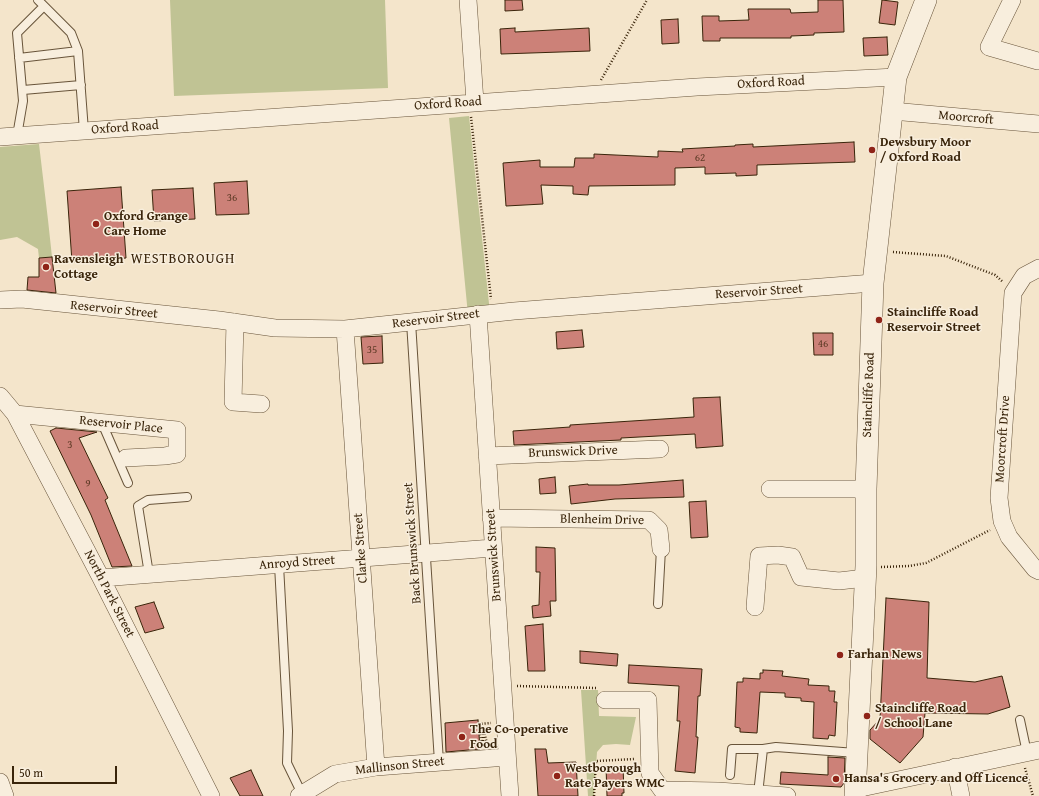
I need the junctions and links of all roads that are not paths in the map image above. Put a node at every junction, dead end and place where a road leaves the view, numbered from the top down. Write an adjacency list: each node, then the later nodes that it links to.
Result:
1 (468, 0): 11 (street)
2 (926, 0): 8 (street, Staincliffe Road)
3 (1012, 0): 7 (street)
4 (41, 3): 5 (lane); 6 (lane)
5 (78, 52): 6 (lane); 9 (lane)
6 (19, 58): 10 (lane)
7 (1038, 61)
8 (896, 77): 11 (street, Oxford Road); 12 (street, Staincliffe Road)
9 (81, 85): 10 (lane); 14 (lane)
10 (22, 90): 15 (lane)
11 (472, 103): 14 (street, Oxford Road)
12 (892, 111): 13 (street, Moorcroft); 18 (street, Staincliffe Road)
13 (1039, 124)
14 (84, 131): 15 (street, Oxford Road)
15 (17, 136): 16 (street, Oxford Road)
16 (0, 137)
17 (1039, 268): 41 (street, Moorcroft Drive)
18 (874, 283): 20 (street, Reservoir Street); 33 (street, Staincliffe Road)
19 (0, 300): 21 (street, Reservoir Street)
20 (485, 314): 22 (street, Reservoir Street); 29 (street, Brunswick Street)
21 (235, 322): 23 (street, Reservoir Street); 25 (street)
22 (411, 322): 23 (street, Reservoir Street); 38 (lane, Back Brunswick Street)
23 (345, 330): 39 (street, Clarke Street)
24 (0, 396): 26 (street, North Park Street)
25 (261, 404)
26 (15, 414): 27 (street, Reservoir Place); 43 (street, North Park Street)
27 (102, 423): 30 (street, Reservoir Place); 31 (lane)
28 (660, 449): 29 (street, Brunswick Drive)
29 (487, 456): 35 (street, Brunswick Street)
30 (126, 458)
31 (128, 483)
32 (770, 489): 33 (street)
33 (866, 489): 44 (street, Staincliffe Road)
34 (187, 497): 42 (lane)
35 (491, 518): 36 (street, Brunswick Street); 37 (street, Blenheim Drive)
36 (493, 548): 38 (street, Anroyd Street); 52 (street, Brunswick Street)
37 (661, 549): 45 (lane, Blenheim Drive)
38 (426, 554): 39 (street, Anroyd Street); 53 (lane, Back Brunswick Street)
39 (361, 558): 40 (street, Anroyd Street); 54 (street, Clarke Street)
40 (279, 565): 42 (street, Anroyd Street); 60 (lane)
41 (1039, 571)
42 (149, 574): 43 (street, Anroyd Street)
43 (101, 578): 62 (street, North Park Street)
44 (865, 578): 46 (street); 50 (street, Staincliffe Road)
45 (658, 604)
46 (755, 607)
47 (605, 700): 59 (street)
48 (1020, 720): 51 (lane)
49 (763, 749): 50 (lane); 56 (lane); 59 (lane)
50 (856, 752): 58 (street, Staincliffe Road)
51 (1029, 753): 55 (street)
52 (507, 757): 53 (street, Mallinson Street); 63 (street, Brunswick Street)
53 (439, 762): 54 (street, Mallinson Street)
54 (376, 767): 60 (street, Mallinson Street)
55 (955, 767): 58 (street); 65 (street)
56 (730, 775)
57 (0, 782): 61 (street)
58 (855, 792)
59 (758, 794): 64 (street)
60 (301, 795)
61 (5, 796)
62 (211, 796)
63 (510, 796)
64 (787, 796)
65 (961, 796)

